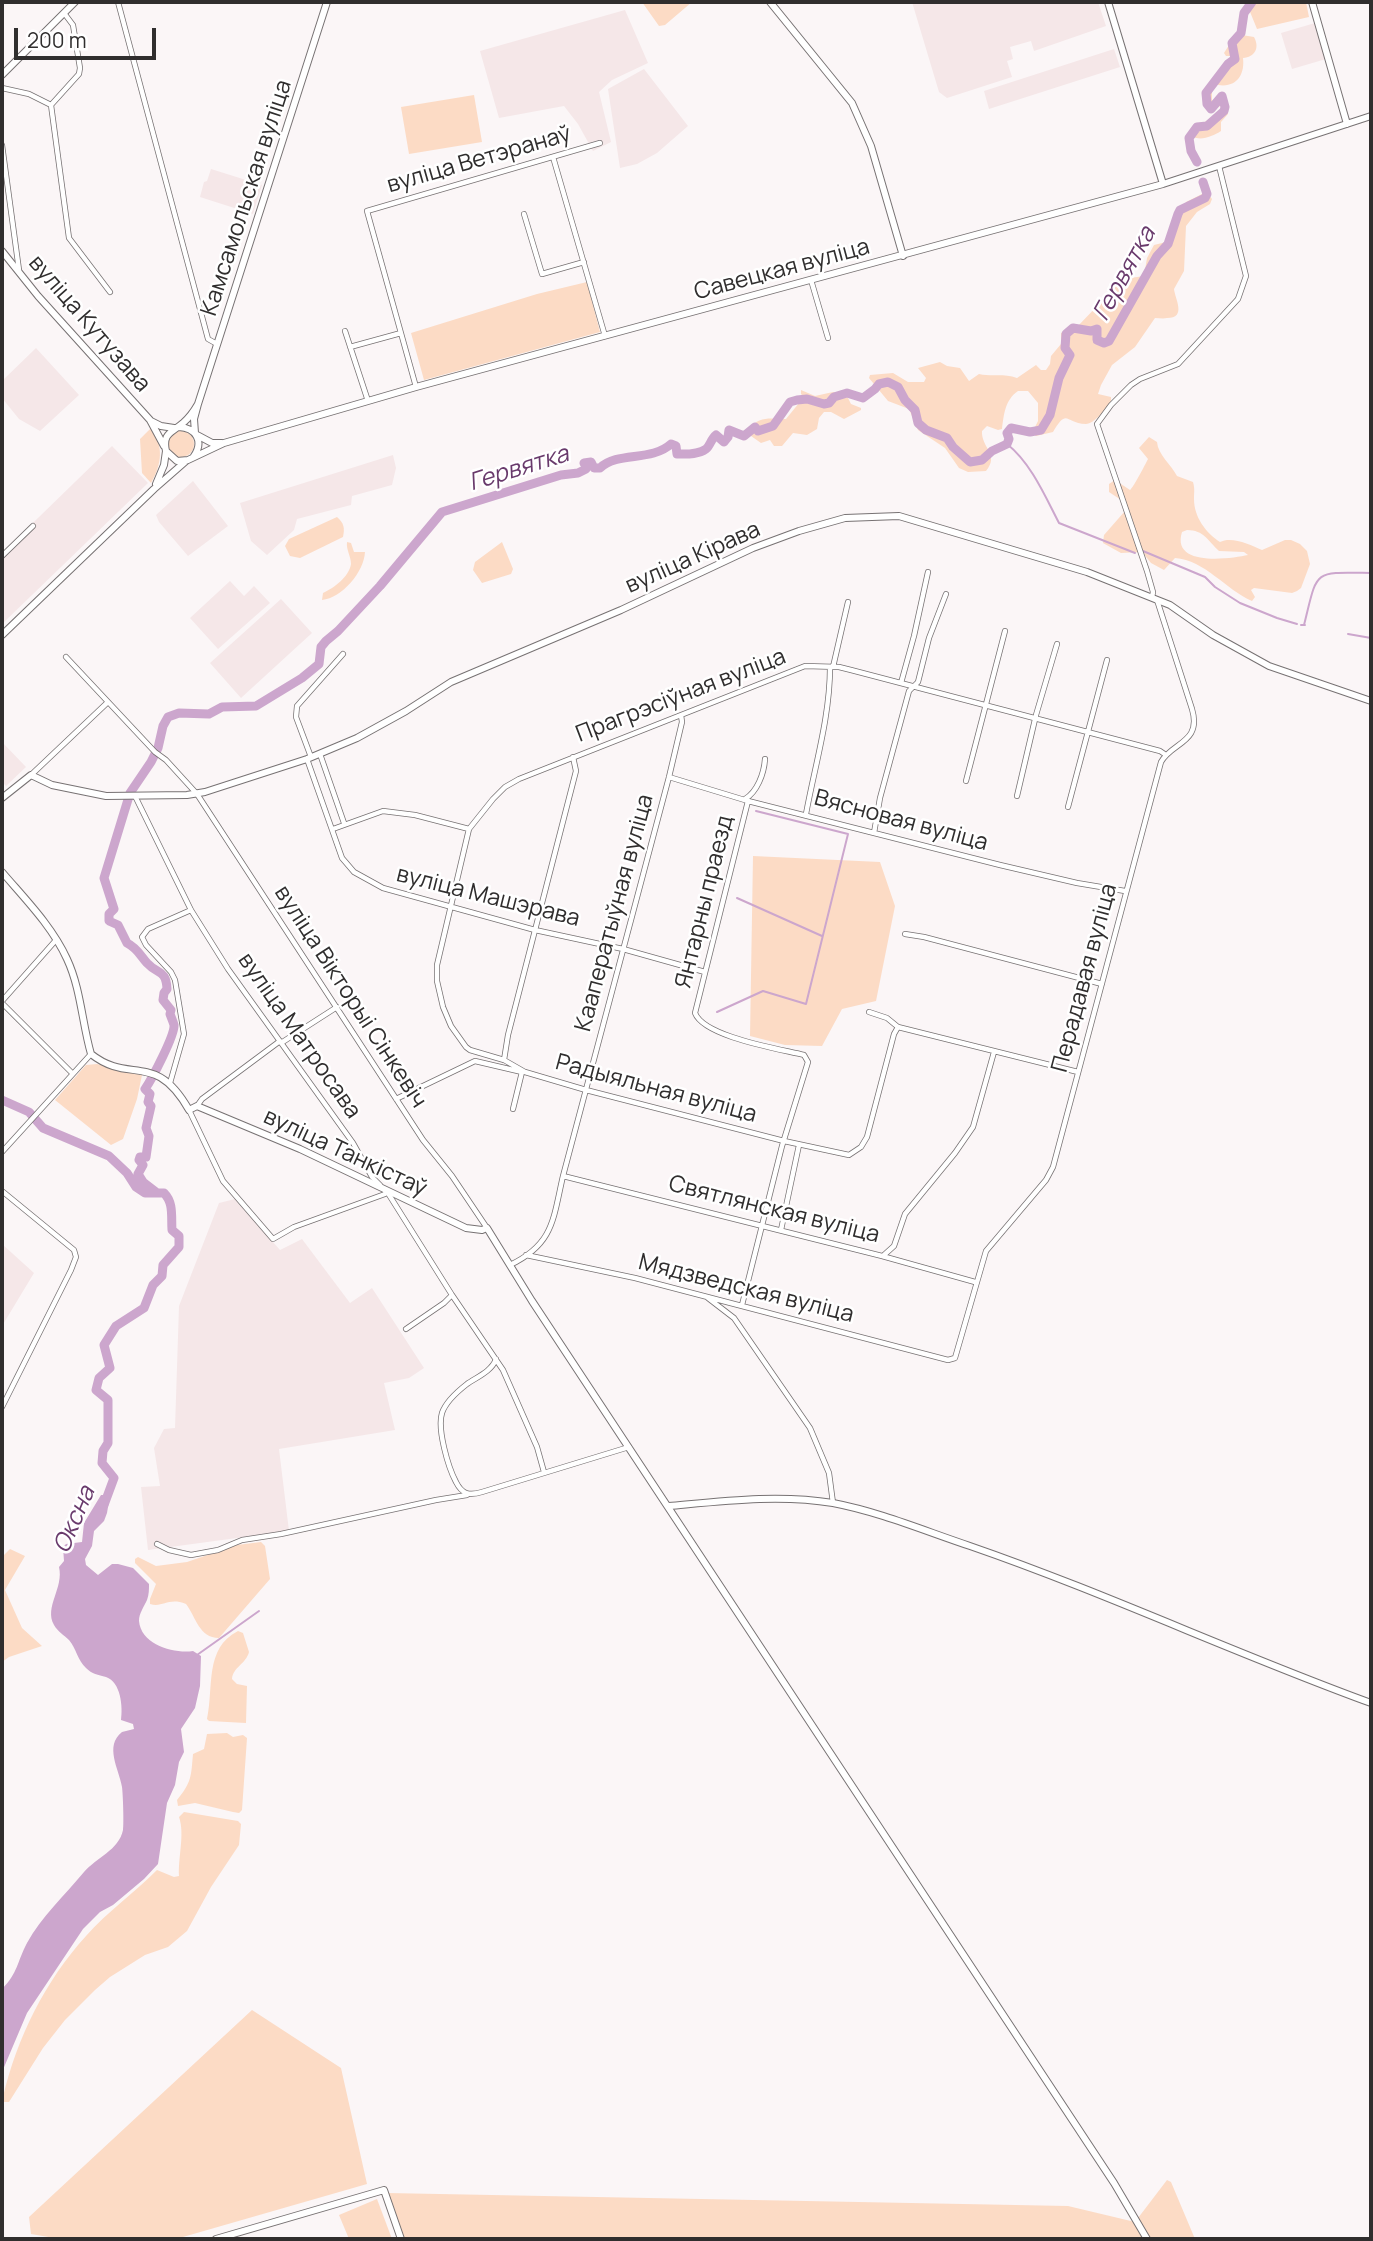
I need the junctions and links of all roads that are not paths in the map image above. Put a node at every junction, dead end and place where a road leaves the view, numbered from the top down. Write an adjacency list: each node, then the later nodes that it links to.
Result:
1 (75, 2): 7 (street)
2 (118, 2): 29 (street)
3 (327, 2): 29 (street, Камсамольская вуліца)
4 (770, 2): 20 (street)
5 (1108, 2): 17 (street)
6 (1312, 2): 12 (street)
7 (64, 13): 8 (street); 10 (street)
8 (2, 75)
9 (2, 88): 10 (street)
10 (51, 106): 24 (street)
11 (1371, 116): 12 (street, Савецкая вуліца)
12 (1347, 124): 16 (street, Савецкая вуліца)
13 (600, 143): 15 (street, вуліца Ветэранаў)
14 (2, 145): 22 (street)
15 (553, 157): 21 (street); 26 (street, вуліца Ветэранаў)
16 (1219, 166): 17 (street, Савецкая вуліца); 45 (street, Перадавая вуліца)
17 (1163, 184): 20 (street, Савецкая вуліца)
18 (524, 214): 21 (street)
19 (2, 251): 22 (street, вуліца Кутузава)
20 (903, 256): 23 (street, Савецкая вуліца)
21 (584, 262): 27 (street)
22 (19, 270): 34 (street, вуліца Кутузава)
23 (811, 279): 27 (street, Савецкая вуліца); 28 (street)
24 (110, 292)
25 (345, 331): 30 (street)
26 (401, 332): 30 (street); 31 (street)
27 (605, 337): 31 (street, Савецкая вуліца)
28 (828, 338)
29 (218, 344): 33 (street, Камсамольская вуліца)
30 (350, 347): 32 (street)
31 (416, 387): 32 (street, Савецкая вуліца)
32 (368, 401): 37 (street, Савецкая вуліца)
33 (198, 404): 35 (street, Камсамольская вуліца); 36 (street, Камсамольская вуліца)
34 (150, 420): 35 (street, вуліца Кутузава); 38 (street, вуліца Кутузава)
35 (177, 427): 36 (street); 38 (street)
36 (196, 434): 37 (street); 39 (street)
37 (224, 443): 39 (street, Савецкая вуліца)
38 (165, 449): 39 (street); 40 (street, Савецкая вуліца)
39 (191, 458): 40 (street, Савецкая вуліца)
40 (154, 489): 48 (street, Савецкая вуліца)
41 (33, 526): 42 (street)
42 (2, 556)
43 (928, 572): 49 (street)
44 (946, 594): 50 (street)
45 (1154, 599): 58 (street, вуліца Кірава); 64 (street, вуліца Кірава); 65 (street, Перадавая вуліца)
46 (848, 603): 55 (street)
47 (1005, 631): 60 (street)
48 (2, 635)
49 (914, 638): 50 (street); 56 (street)
50 (928, 642): 57 (street)
51 (1057, 644): 62 (street)
52 (343, 654): 67 (street, вуліца Машэрава)
53 (66, 657): 59 (street)
54 (1107, 660): 63 (street)
55 (832, 666): 56 (street, Прагрэсіўная вуліца); 61 (street, Прагрэсіўная вуліца); 78 (street)
56 (901, 683): 57 (street, Прагрэсіўная вуліца)
57 (914, 687): 60 (street, Прагрэсіўная вуліца); 82 (street)
58 (1371, 701)
59 (108, 702): 69 (street); 72 (street, вуліца Вікторыі Сінкевіч)
60 (985, 705): 62 (street, Прагрэсіўная вуліца); 71 (street)
61 (681, 715): 66 (street, Прагрэсіўная вуліца); 70 (street, Кааператыўная вуліца)
62 (1036, 718): 63 (street, Прагрэсіўная вуліца); 74 (street)
63 (1088, 732): 65 (street, Прагрэсіўная вуліца); 77 (street)
64 (320, 754): 67 (street, вуліца Кірава); 79 (street)
65 (1166, 755): 84 (street, Перадавая вуліца)
66 (573, 757): 81 (street, Прагрэсіўная вуліца); 87 (street)
67 (309, 758): 72 (street, вуліца Кірава); 80 (street, вуліца Машэрава)
68 (765, 760): 76 (street, Янтарны праезд)
69 (31, 775): 73 (street, вуліца Кірава); 75 (street)
70 (669, 778): 76 (street, Вясновая вуліца); 90 (street, Кааператыўная вуліца)
71 (966, 780)
72 (197, 794): 73 (street, вуліца Кірава); 94 (street, вуліца Вікторыі Сінкевіч)
73 (134, 796): 86 (street, вуліца Матросава)
74 (1017, 796)
75 (2, 798)
76 (746, 800): 78 (street, Вясновая вуліца); 91 (street, Янтарны праезд)
77 (1069, 807)
78 (806, 814): 82 (street, Вясновая вуліца)
79 (344, 823): 80 (street); 81 (street)
80 (333, 829): 85 (street, вуліца Машэрава)
81 (469, 830): 85 (street, Прагрэсіўная вуліца)
82 (874, 833): 84 (street, Вясновая вуліца)
83 (2, 872): 89 (street)
84 (1125, 891): 92 (street, Перадавая вуліца)
85 (451, 906): 87 (street, вуліца Машэрава); 98 (street)
86 (191, 910): 97 (street, вуліца Матросава); 107 (street)
87 (535, 930): 90 (street, вуліца Машэрава); 101 (street)
88 (905, 934): 92 (street)
89 (57, 940): 93 (street); 100 (street)
90 (623, 949): 91 (street, вуліца Машэрава); 108 (street, Кааператыўная вуліца)
91 (705, 972): 113 (street, Янтарны праезд)
92 (1102, 984): 105 (street, Перадавая вуліца)
93 (2, 1002): 106 (street)
94 (337, 1007): 97 (street); 109 (street, вуліца Вікторыі Сінкевіч)
95 (869, 1012): 96 (street)
96 (898, 1027): 99 (street); 114 (street, Радыяльная вуліца)
97 (281, 1042): 110 (street); 118 (street, вуліца Матросава)
98 (466, 1047): 101 (street, Радыяльная вуліца); 102 (street)
99 (994, 1052): 105 (street); 122 (street)
100 (91, 1054): 106 (street); 107 (street)
101 (503, 1060): 103 (street); 104 (street, Радыяльная вуліца)
102 (475, 1061): 103 (street); 109 (street)
103 (493, 1064): 104 (street)
104 (522, 1072): 108 (street, Радыяльная вуліца); 111 (street)
105 (1078, 1072): 127 (street, Перадавая вуліца)
106 (72, 1073): 115 (street)
107 (170, 1083): 112 (street)
108 (586, 1090): 113 (street, Радыяльная вуліца); 116 (street, Кааператыўная вуліца)
109 (396, 1100): 120 (street, вуліца Вікторыі Сінкевіч)
110 (197, 1106): 112 (street); 118 (street, вуліца Танкістаў)
111 (513, 1109)
112 (189, 1110): 118 (street)
113 (784, 1141): 114 (street, Радыяльная вуліца); 119 (street)
114 (800, 1145): 121 (street)
115 (2, 1152)
116 (563, 1176): 119 (street, Святлянская вуліца); 123 (street, Кааператыўная вуліца)
117 (2, 1191): 134 (street)
118 (386, 1191): 120 (street, вуліца Танкістаў); 128 (street, вуліца Матросава)
119 (764, 1226): 121 (street, Святлянская вуліца); 130 (street)
120 (487, 1228): 126 (street, вуліца Вікторыі Сінкевіч)
121 (781, 1230): 124 (street, Святлянская вуліца)
122 (894, 1246): 124 (street); 125 (street)
123 (526, 1255): 126 (street, Кааператыўная вуліца); 129 (street, Мядзведская вуліца)
124 (882, 1256): 125 (street, Святлянская вуліца)
125 (901, 1261): 127 (street, Святлянская вуліца)
126 (510, 1265): 135 (street, вуліца Вікторыі Сінкевіч)
127 (976, 1282): 132 (street, Перадавая вуліца)
128 (452, 1294): 131 (street); 133 (street, вуліца Матросава)
129 (706, 1296): 130 (street, Мядзведская вуліца); 138 (street)
130 (742, 1305): 132 (street, Мядзведская вуліца)
131 (406, 1329)
132 (955, 1358)
133 (496, 1359): 136 (street, вуліца Матросава); 137 (street)
134 (2, 1407)
135 (629, 1447): 136 (street); 139 (street, вуліца Вікторыі Сінкевіч)
136 (544, 1472): 137 (street)
137 (466, 1493): 140 (street)
138 (833, 1503): 139 (street); 141 (street)
139 (669, 1506): 144 (street, вуліца Вікторыі Сінкевіч)
140 (157, 1544)
141 (1371, 1703)
142 (216, 2239): 143 (street)
143 (401, 2239)
144 (1147, 2239)

